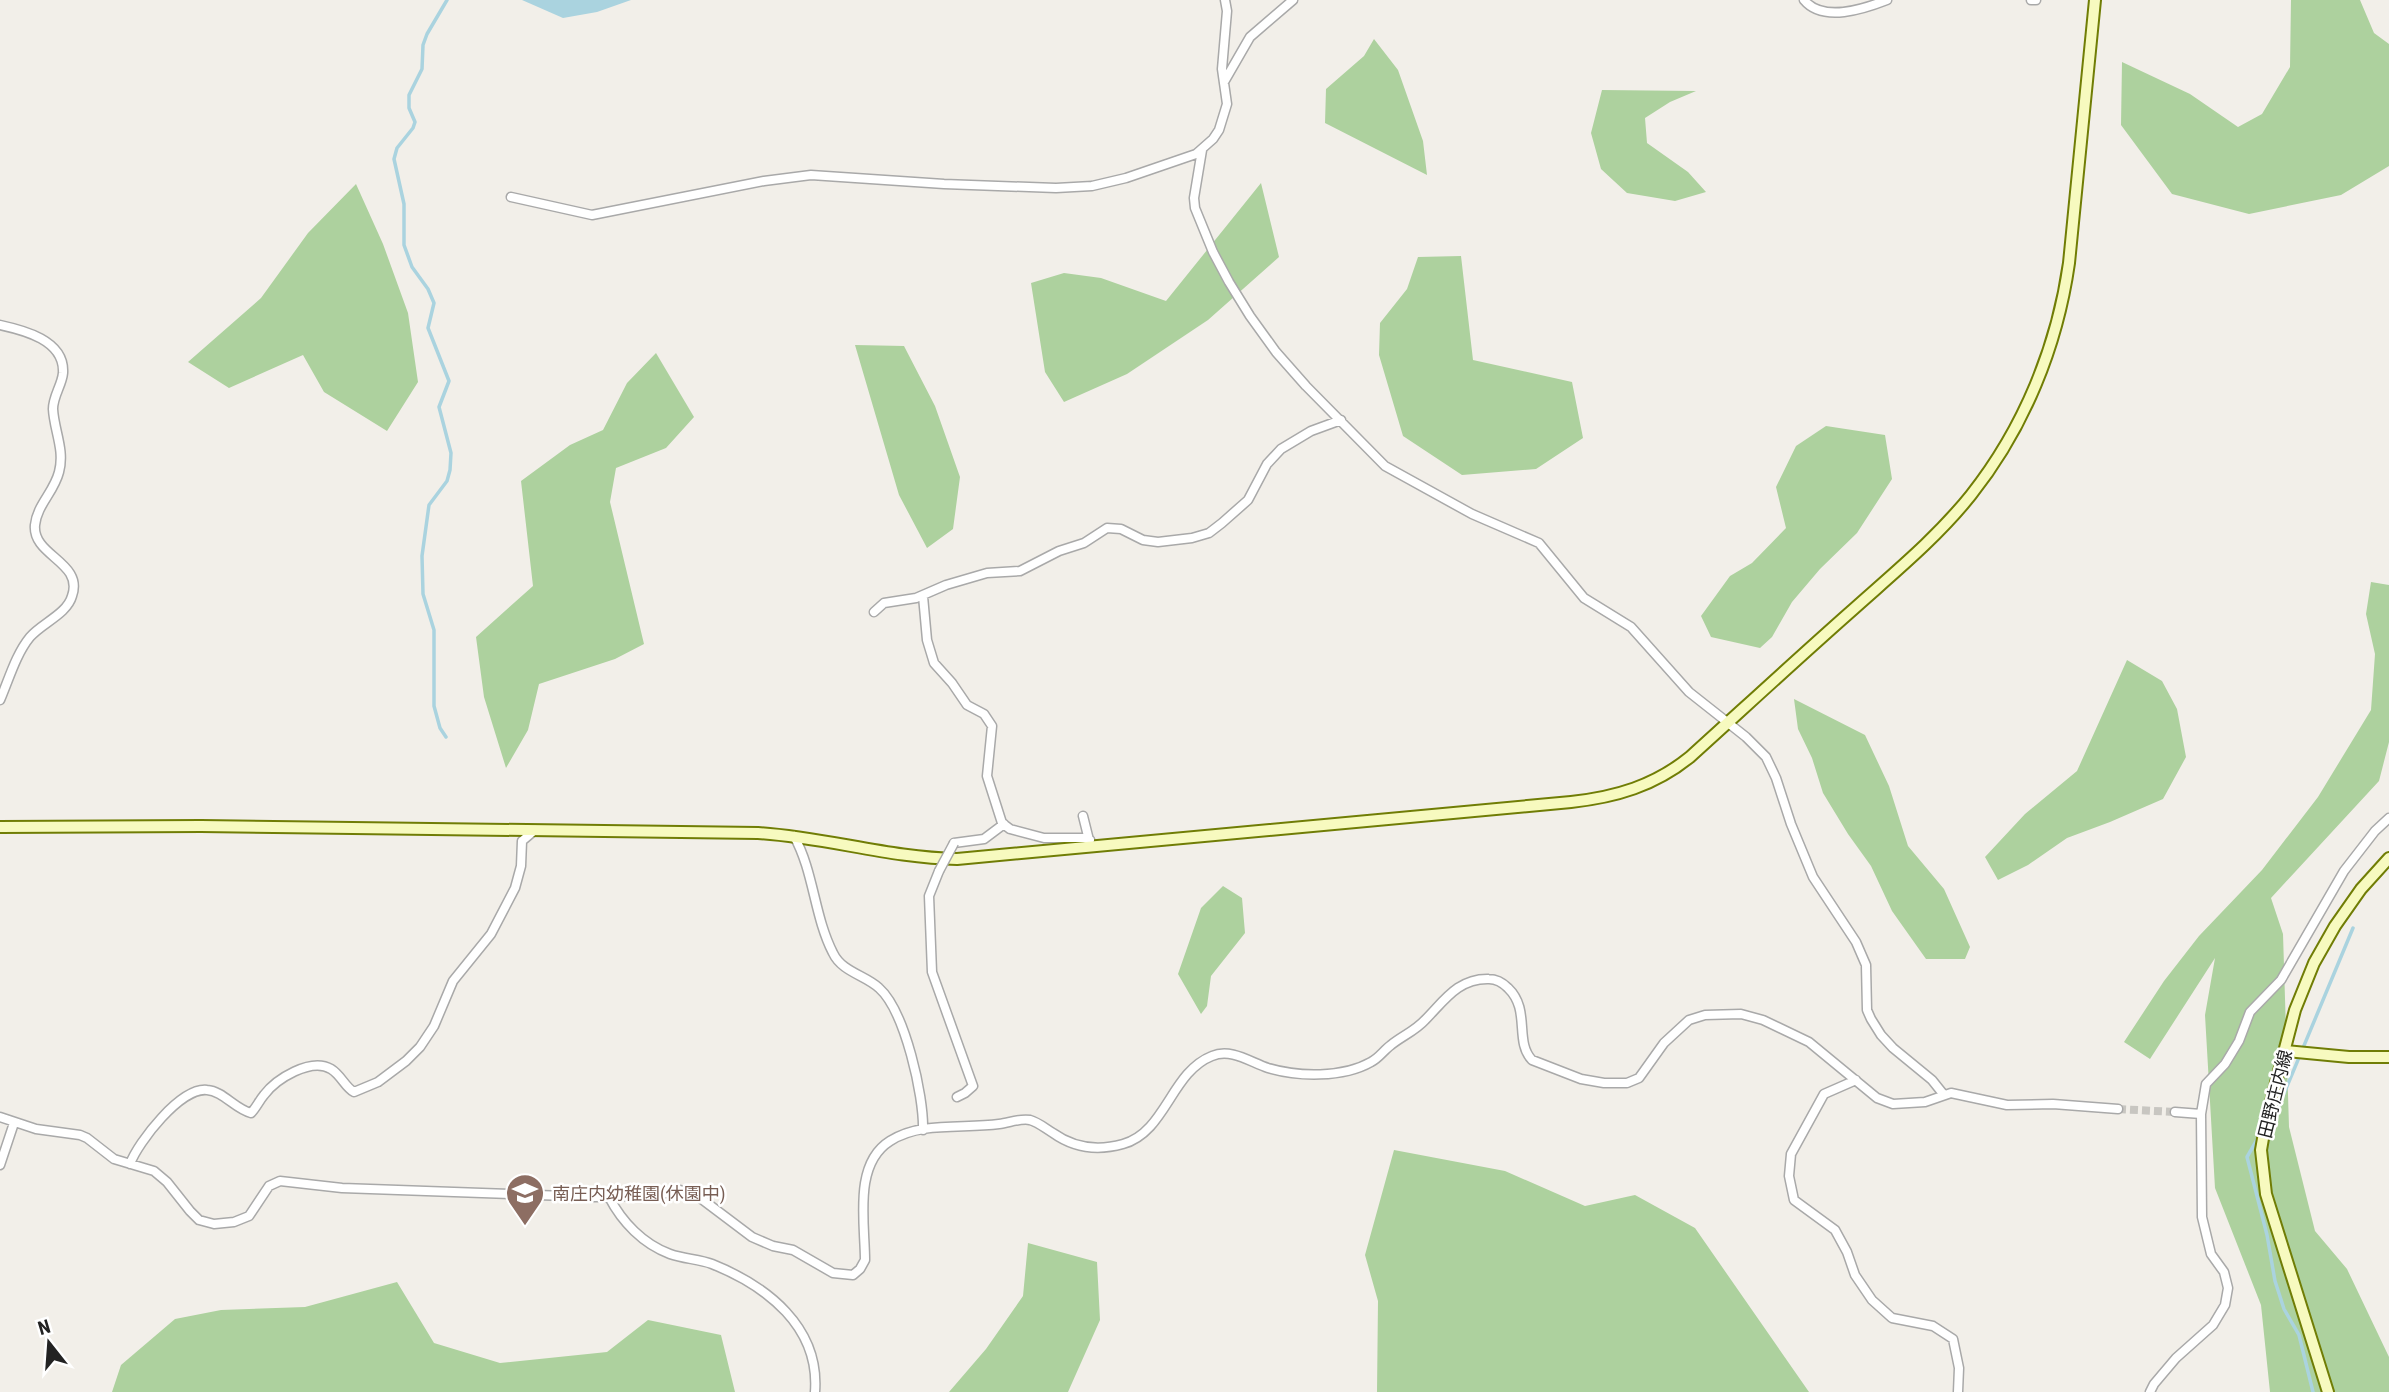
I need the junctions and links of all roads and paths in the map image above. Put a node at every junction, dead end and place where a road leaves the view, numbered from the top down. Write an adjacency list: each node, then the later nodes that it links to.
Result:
1 (1225, 0): 8 (street)
2 (1293, 0): 8 (street)
3 (1804, 0): 4 (street)
4 (1887, 0)
5 (2031, 0): 6 (street)
6 (2036, 0)
7 (2095, 0): 16 (street)
8 (1224, 82): 9 (street)
9 (1202, 150): 10 (street); 12 (street)
10 (511, 197)
11 (0, 325): 15 (street)
12 (1341, 420): 13 (street); 16 (street)
13 (923, 596): 14 (street); 19 (street)
14 (874, 612)
15 (0, 699)
16 (1727, 723): 23 (street); 28 (street)
17 (1083, 816): 23 (street)
18 (2389, 818): 32 (street)
19 (1004, 824): 23 (street); 29 (street, bridge)
20 (0, 827): 21 (street)
21 (535, 830): 22 (street); 36 (street)
22 (794, 835): 23 (street); 35 (street)
23 (1090, 844)
24 (2389, 858): 25 (street, 田野庄内線)
25 (2286, 1051): 26 (street); 42 (street, 田野庄内線)
26 (2389, 1057)
27 (1856, 1080): 28 (street); 35 (street); 40 (street)
28 (1944, 1095): 30 (street)
29 (957, 1097)
30 (2118, 1109)
31 (2175, 1112): 32 (street)
32 (2202, 1114): 41 (street)
33 (0, 1117): 34 (street)
34 (14, 1123): 36 (street); 37 (street)
35 (923, 1130): 38 (street)
36 (130, 1164): 38 (street)
37 (0, 1165)
38 (609, 1196): 39 (street)
39 (815, 1392)
40 (1958, 1392)
41 (2150, 1392)
42 (2328, 1392)

